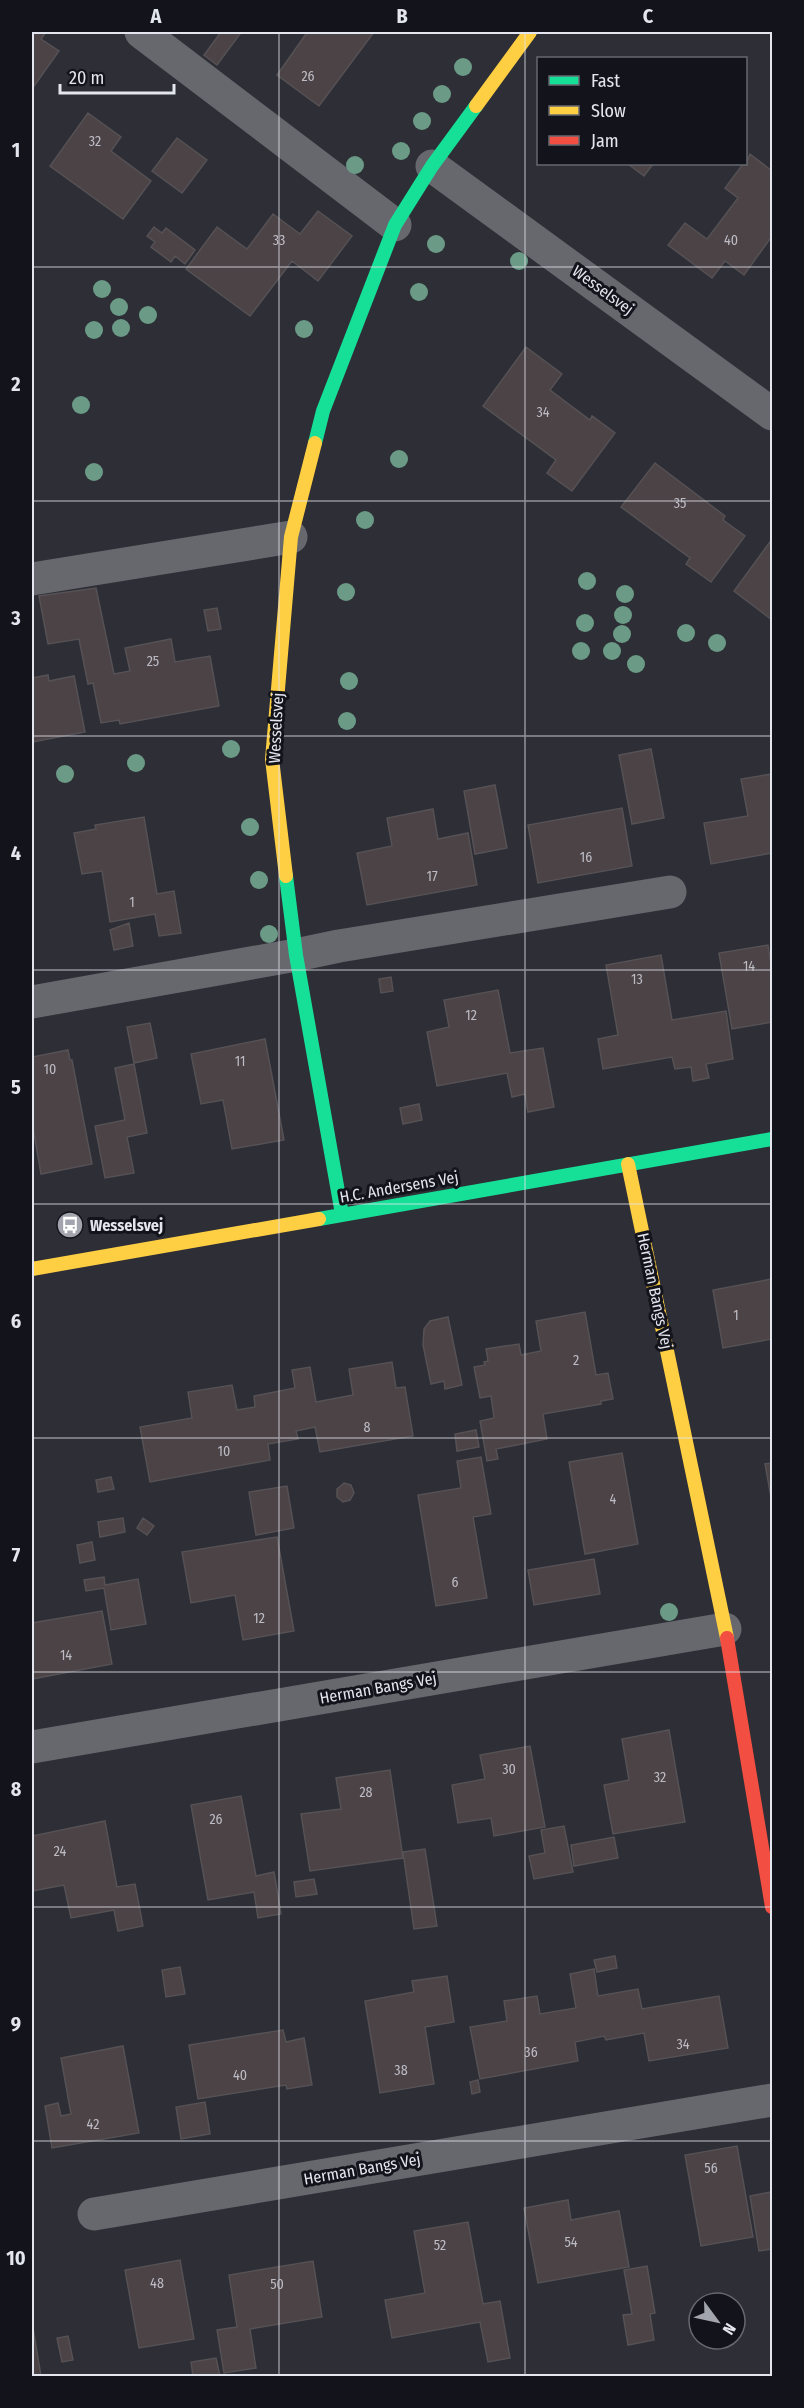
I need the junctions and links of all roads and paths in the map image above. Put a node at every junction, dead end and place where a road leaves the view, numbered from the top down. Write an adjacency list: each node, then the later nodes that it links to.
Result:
1 (141, 32): 4 (street)
2 (530, 32): 3 (street, Wesselsvej)
3 (432, 166): 4 (street, Wesselsvej); 5 (street, Wesselsvej)
4 (395, 225): 6 (street, Wesselsvej)
5 (772, 414)
6 (291, 537): 7 (street); 9 (street, Wesselsvej)
7 (32, 579)
8 (670, 892): 9 (street)
9 (296, 955): 10 (street); 13 (street, Wesselsvej)
10 (32, 1002)
11 (772, 1139): 12 (street, H.C. Andersens Vej)
12 (628, 1164): 13 (street, H.C. Andersens Vej); 15 (street, Herman Bangs Vej)
13 (342, 1214): 14 (street, H.C. Andersens Vej)
14 (32, 1269)
15 (725, 1629): 16 (street, Herman Bangs Vej); 17 (street, Herman Bangs Vej)
16 (32, 1747)
17 (772, 1907)
18 (772, 2100): 19 (street, Herman Bangs Vej)
19 (94, 2214)

